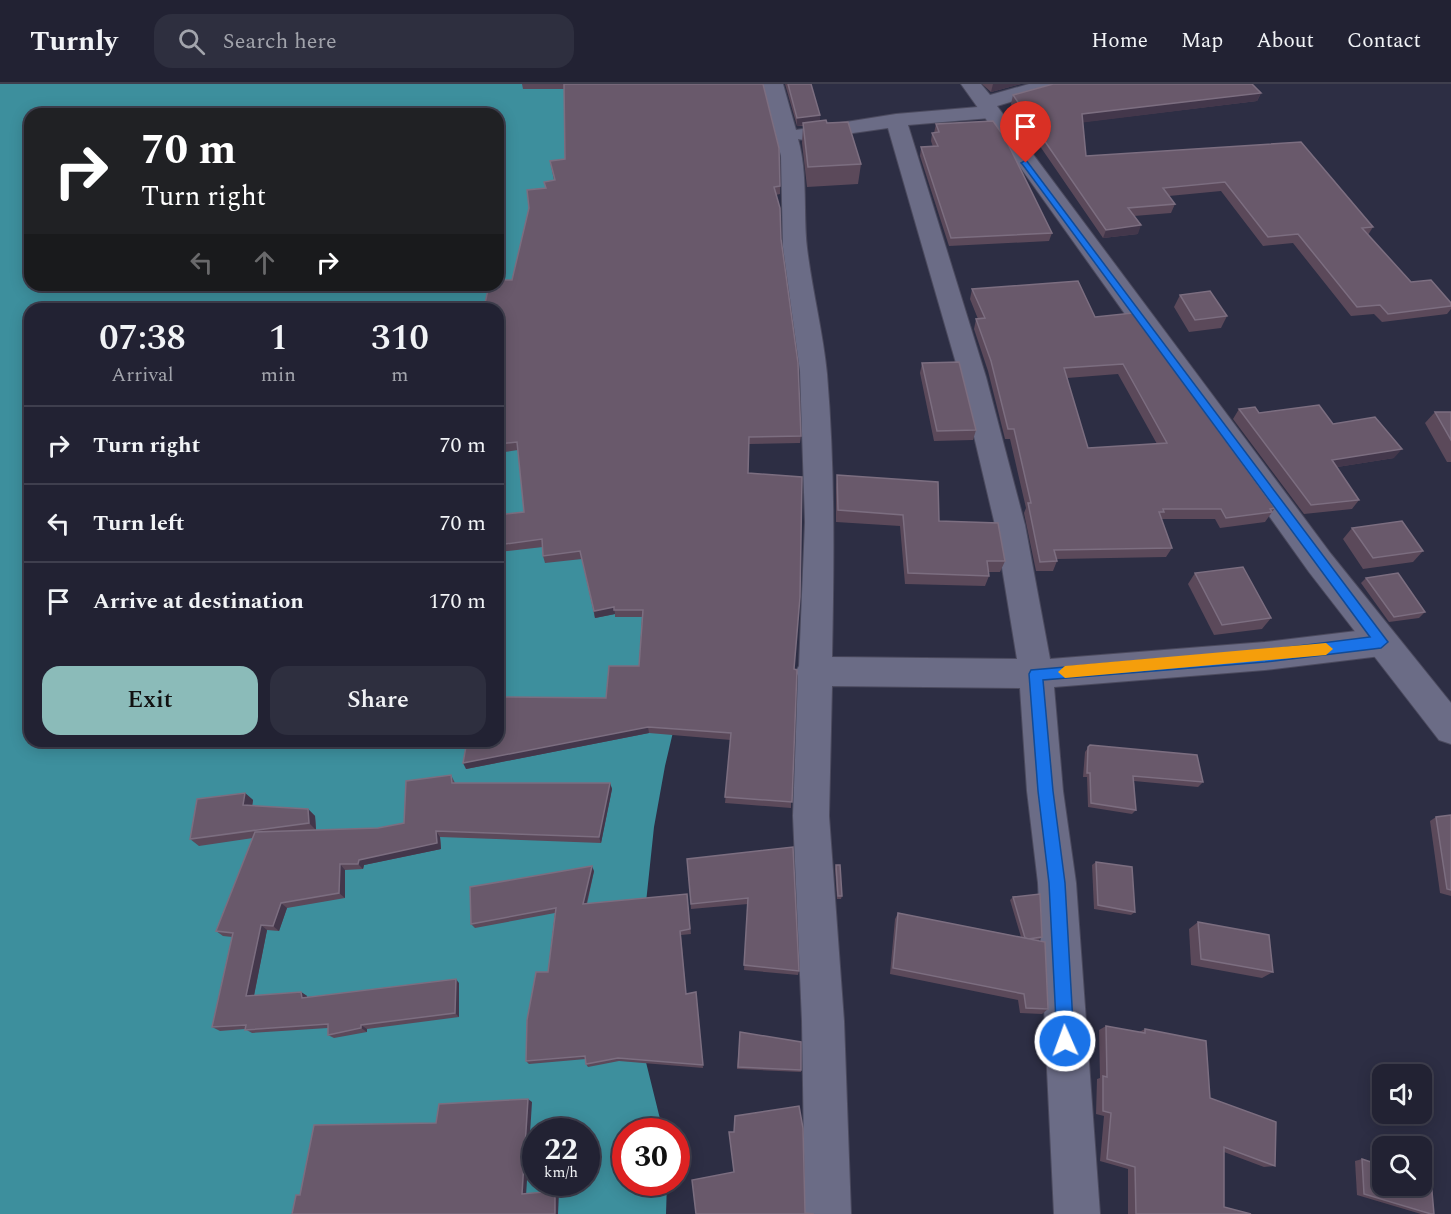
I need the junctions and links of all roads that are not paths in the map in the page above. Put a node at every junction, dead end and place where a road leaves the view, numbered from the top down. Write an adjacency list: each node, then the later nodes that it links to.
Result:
1 (773, 84): 5 (street)
2 (1051, 84): 3 (street)
3 (981, 100): 4 (street); 6 (street)
4 (896, 120): 5 (street); 8 (street)
5 (788, 136): 7 (street)
6 (1381, 642): 8 (street); 9 (street)
7 (813, 671): 8 (street); 10 (street)
8 (1036, 674): 11 (street)
9 (1451, 729)
10 (828, 1214)
11 (1077, 1214)

